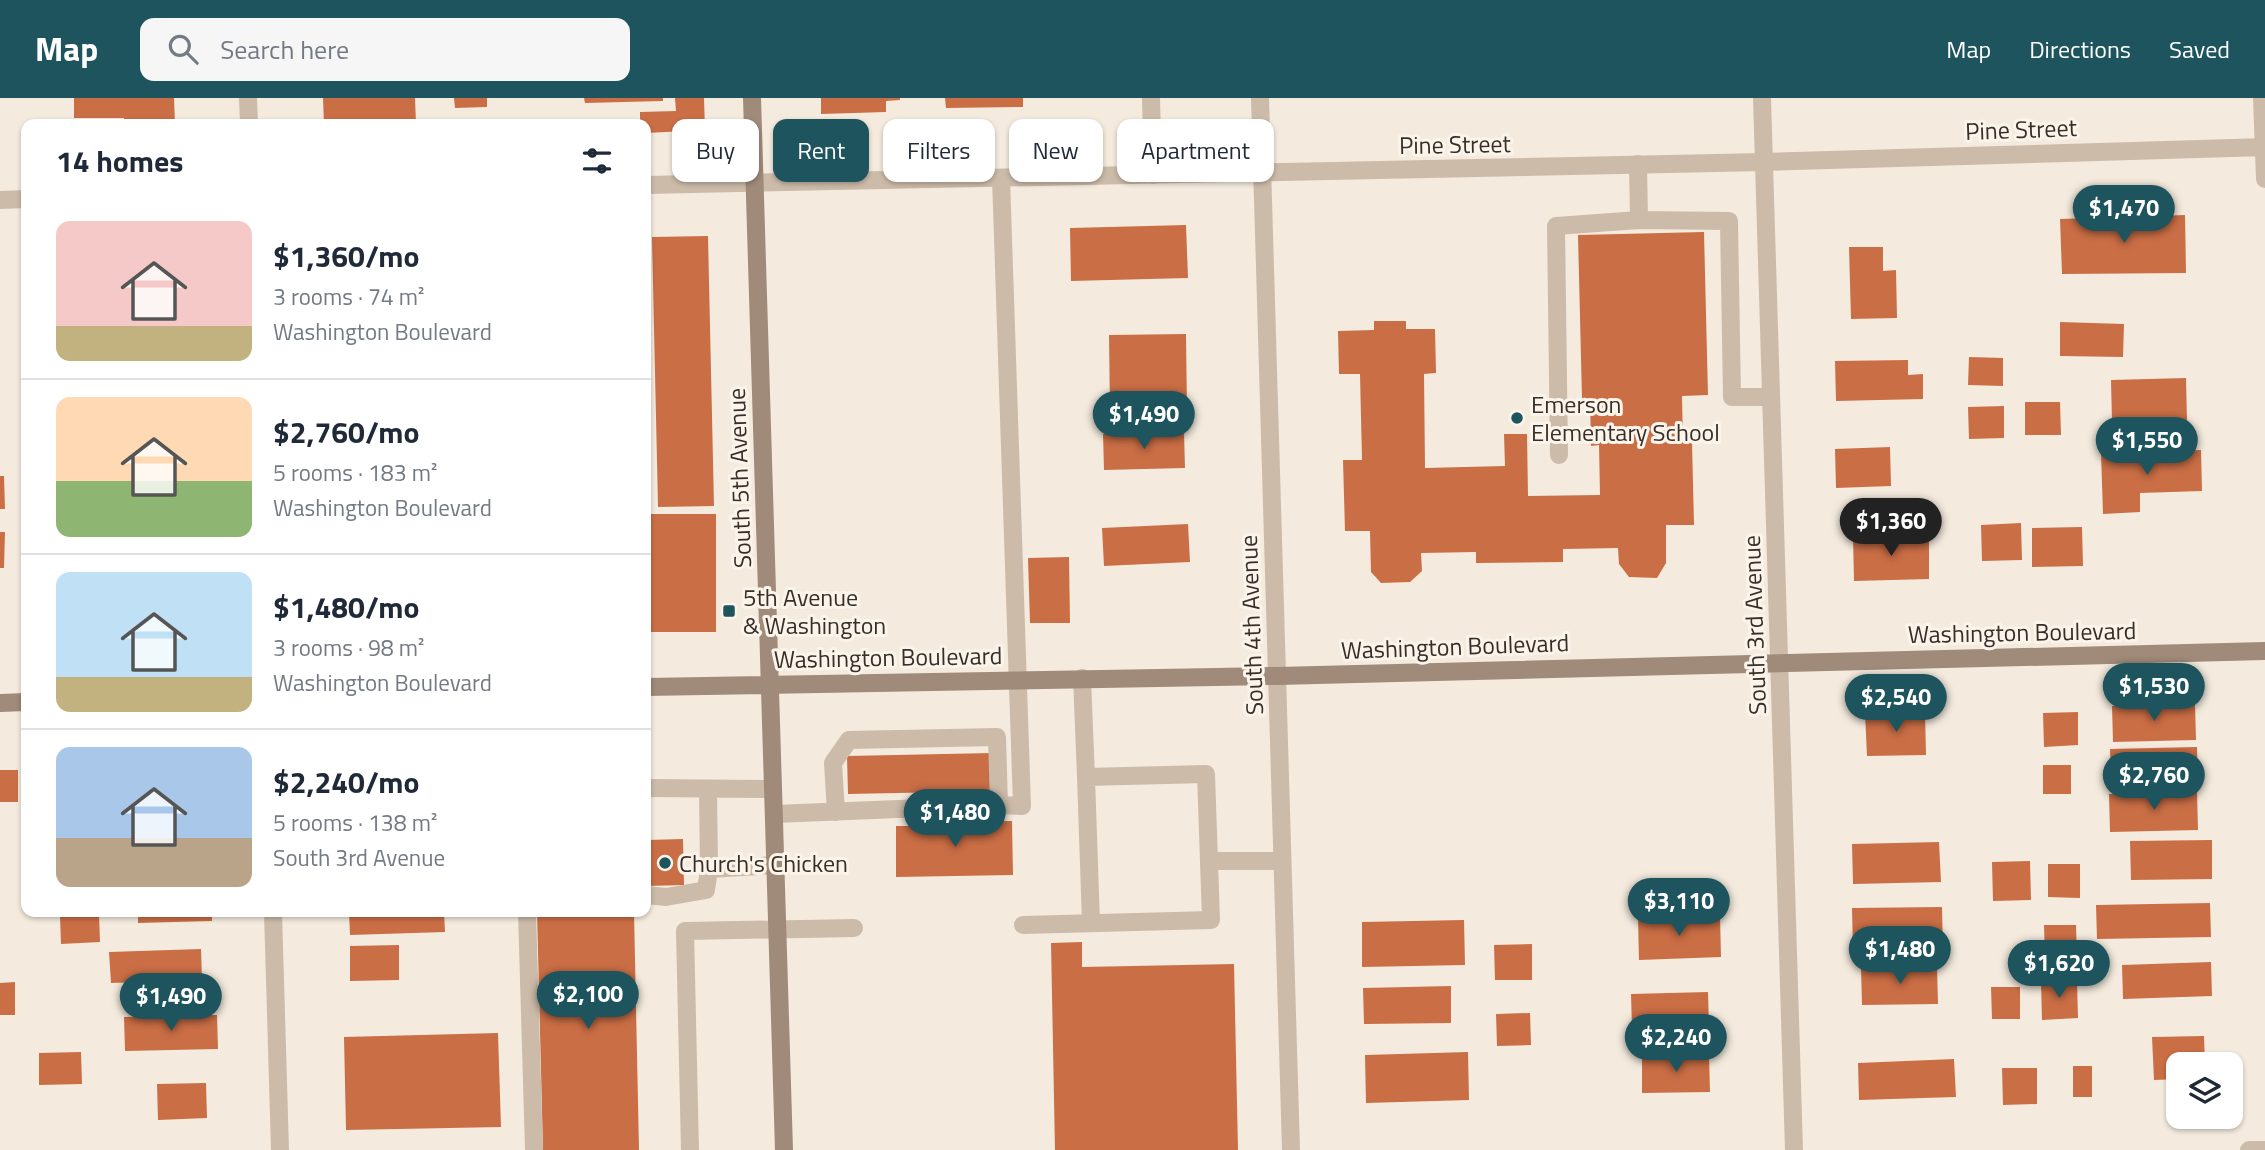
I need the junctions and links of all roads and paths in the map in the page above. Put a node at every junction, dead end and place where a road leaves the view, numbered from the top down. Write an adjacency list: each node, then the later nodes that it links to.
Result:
1 (248, 98): 7 (street)
2 (752, 98): 18 (street, South 5th Avenue)
3 (1152, 98): 8 (street)
4 (1260, 98): 9 (street, South 4th Avenue)
5 (1762, 98): 11 (street, South 3rd Avenue)
6 (2262, 98): 10 (street)
7 (249, 119)
8 (1152, 119)
9 (1261, 119)
10 (2265, 147): 11 (street, Pine Street); 16 (street)
11 (1764, 162): 12 (street, Pine Street); 23 (street, South 3rd Avenue)
12 (1638, 164): 13 (street, Pine Street); 22 (street)
13 (1274, 173)
14 (1117, 176): 15 (street, Pine Street)
15 (1001, 178): 18 (street, Pine Street); 29 (street)
16 (2265, 179)
17 (1262, 182): 27 (street, South 4th Avenue)
18 (754, 183): 19 (street, Pine Street); 30 (street, South 5th Avenue)
19 (651, 186)
20 (21, 199): 21 (street)
21 (0, 200)
22 (1639, 220): 23 (street); 24 (street)
23 (1771, 397): 26 (street, South 3rd Avenue)
24 (1559, 455)
25 (2265, 652): 26 (street, Washington Boulevard)
26 (1779, 662): 27 (street, Washington Boulevard); 59 (street, South 3rd Avenue)
27 (1277, 676): 28 (street, Washington Boulevard); 44 (street, South 4th Avenue)
28 (1083, 678): 29 (street, Washington Boulevard); 36 (street)
29 (1017, 680): 30 (street, Washington Boulevard); 34 (street)
30 (770, 684): 31 (street, Washington Boulevard); 39 (street, South 5th Avenue)
31 (651, 687)
32 (21, 702): 33 (street)
33 (0, 703)
34 (1021, 727): 35 (street); 40 (street)
35 (997, 737): 40 (street); 41 (street)
36 (1086, 777): 43 (street); 50 (street)
37 (651, 788): 38 (street)
38 (708, 789): 39 (street); 46 (street)
39 (773, 789): 42 (street, South 5th Avenue)
40 (999, 805): 41 (street)
41 (836, 812): 42 (street)
42 (774, 814): 45 (street, South 5th Avenue)
43 (1209, 860): 44 (street); 50 (street)
44 (1282, 860): 58 (street, South 4th Avenue)
45 (775, 865): 46 (street); 53 (street, South 5th Avenue)
46 (709, 869): 47 (street)
47 (651, 896)
48 (273, 917): 54 (street)
49 (527, 917): 55 (street)
50 (1091, 923): 51 (street)
51 (1023, 925)
52 (854, 928): 53 (street)
53 (778, 930): 56 (street); 57 (street, South 5th Avenue)
54 (280, 1150)
55 (534, 1150)
56 (690, 1150)
57 (784, 1150)
58 (1291, 1150)
59 (1794, 1150)
60 (2249, 1150): 61 (street)
61 (2265, 1150)

